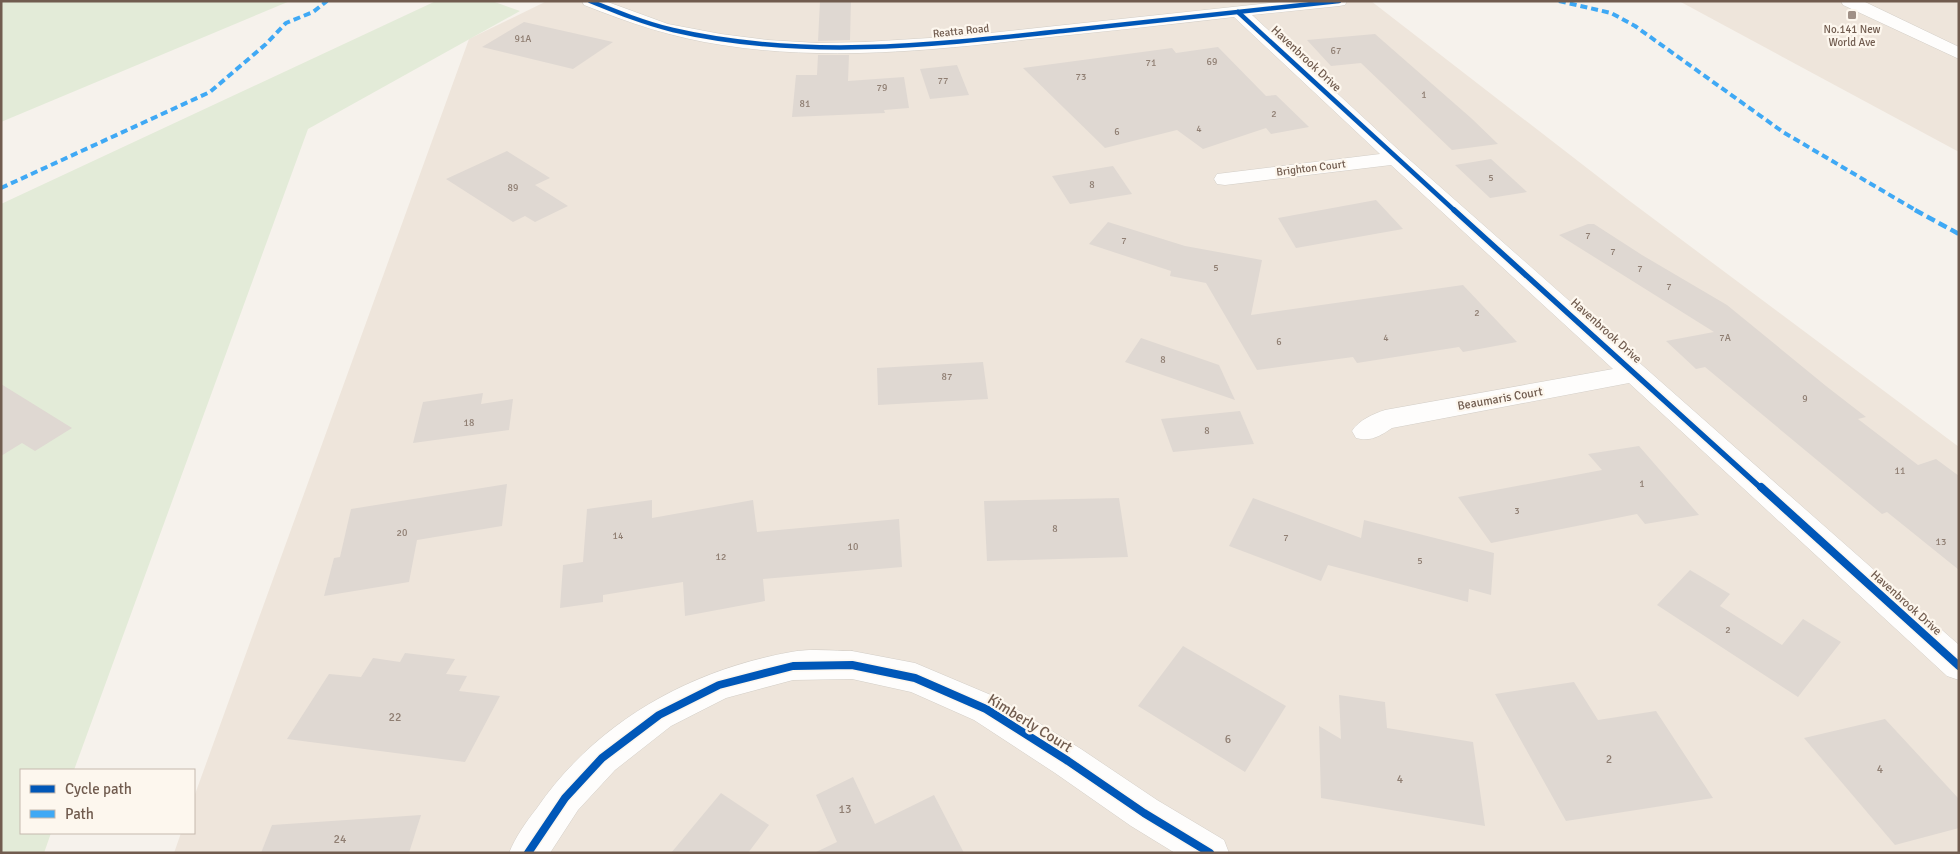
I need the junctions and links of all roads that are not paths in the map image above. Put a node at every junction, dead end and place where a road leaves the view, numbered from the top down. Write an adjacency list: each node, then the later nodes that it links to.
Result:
1 (590, 1): 4 (street, Reatta Road)
2 (1339, 1): 4 (street, Reatta Road)
3 (1849, 1): 5 (street)
4 (1238, 12): 6 (street, Havenbrook Drive)
5 (1959, 54)
6 (1396, 158): 7 (street, Brighton Court); 8 (street, Havenbrook Drive)
7 (1225, 179)
8 (1636, 374): 9 (street, Beaumaris Court); 10 (street, Havenbrook Drive)
9 (1366, 431)
10 (1959, 666)
11 (528, 853): 12 (street, Kimberly Court)
12 (1210, 853)

